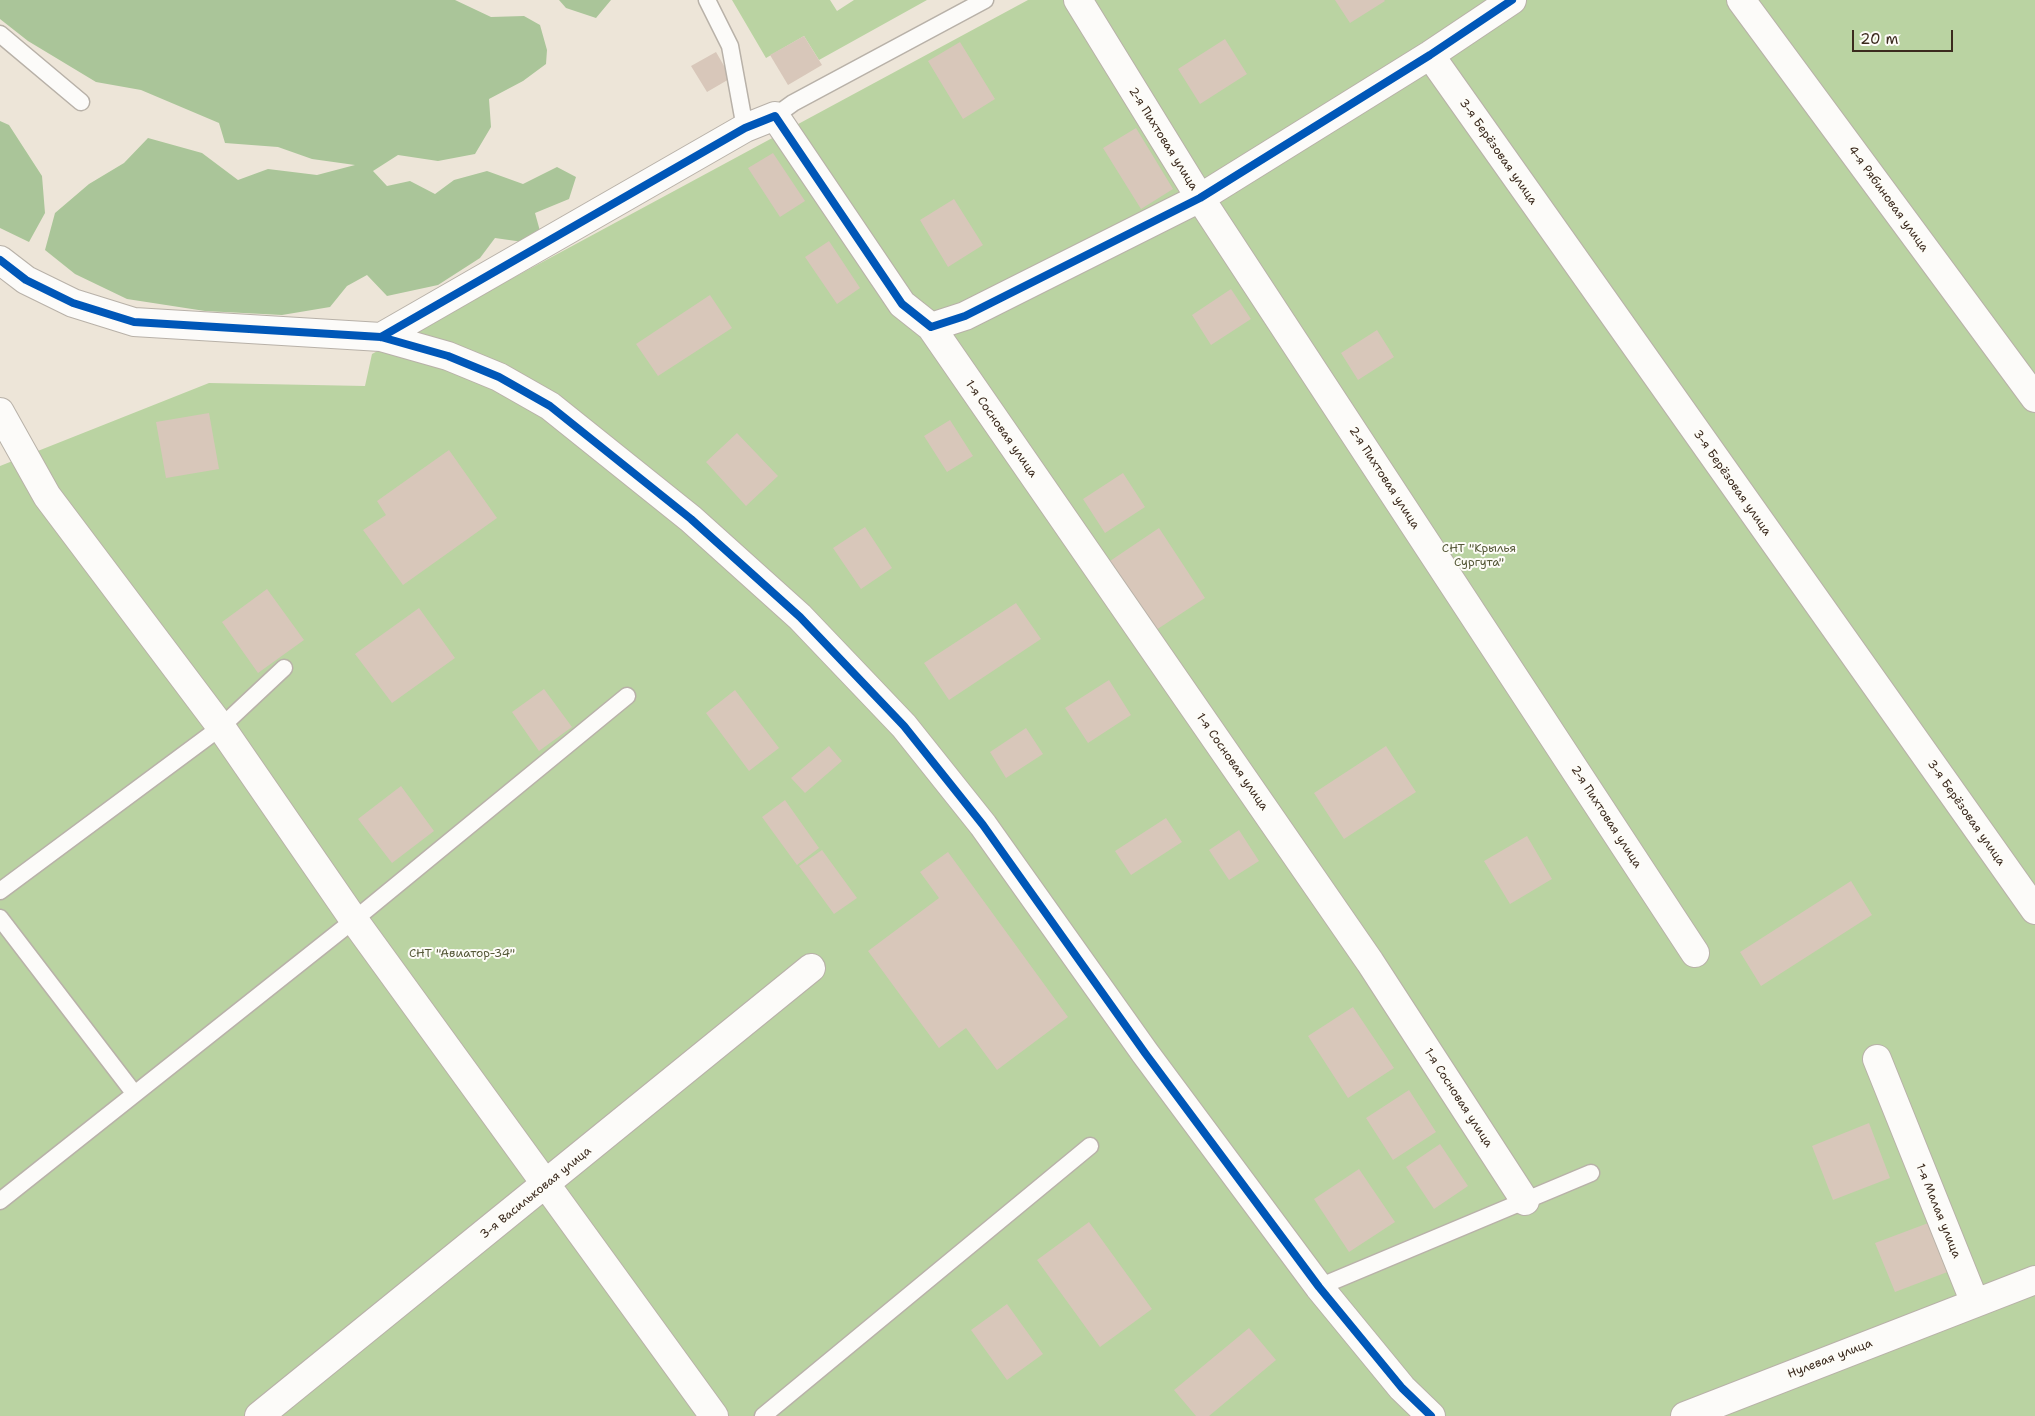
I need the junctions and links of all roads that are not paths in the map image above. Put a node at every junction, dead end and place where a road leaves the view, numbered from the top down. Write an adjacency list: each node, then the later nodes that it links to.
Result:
1 (707, 0): 10 (lane)
2 (985, 0): 9 (lane)
3 (1078, 0): 11 (street, 2-я Пихтовая улица)
4 (1512, 0): 7 (street)
5 (1741, 0): 15 (street, 4-я Рябиновая улица)
6 (0, 34): 8 (lane)
7 (1430, 55): 11 (street); 21 (street, 3-я Берёзовая улица)
8 (81, 102)
9 (775, 116): 10 (street); 13 (street, 1-я Сосновая улица)
10 (745, 128): 14 (street)
11 (1200, 198): 13 (street); 24 (street, 2-я Пихтовая улица)
12 (0, 260): 14 (street)
13 (931, 327): 31 (street, 1-я Сосновая улица)
14 (381, 337): 34 (street)
15 (2035, 398)
16 (0, 412): 19 (street)
17 (284, 668): 19 (lane)
18 (627, 696): 23 (lane)
19 (221, 727): 20 (lane); 23 (street)
20 (0, 891)
21 (2035, 910)
22 (0, 918): 27 (lane)
23 (354, 920): 27 (lane); 30 (street)
24 (1696, 953)
25 (811, 968): 30 (street, 3-я Васильковая улица)
26 (1877, 1059): 35 (street, 1-я Малая улица)
27 (134, 1093): 32 (lane)
28 (1090, 1146): 38 (lane)
29 (1591, 1173): 31 (lane)
30 (546, 1185): 36 (street, 3-я Васильковая улица); 37 (street)
31 (1524, 1201): 34 (lane)
32 (0, 1202)
33 (2035, 1280): 35 (street)
34 (1319, 1287): 39 (street)
35 (1975, 1303): 40 (street, Нулевая улица)
36 (259, 1416)
37 (714, 1416)
38 (764, 1416)
39 (1431, 1416)
40 (1686, 1416)

